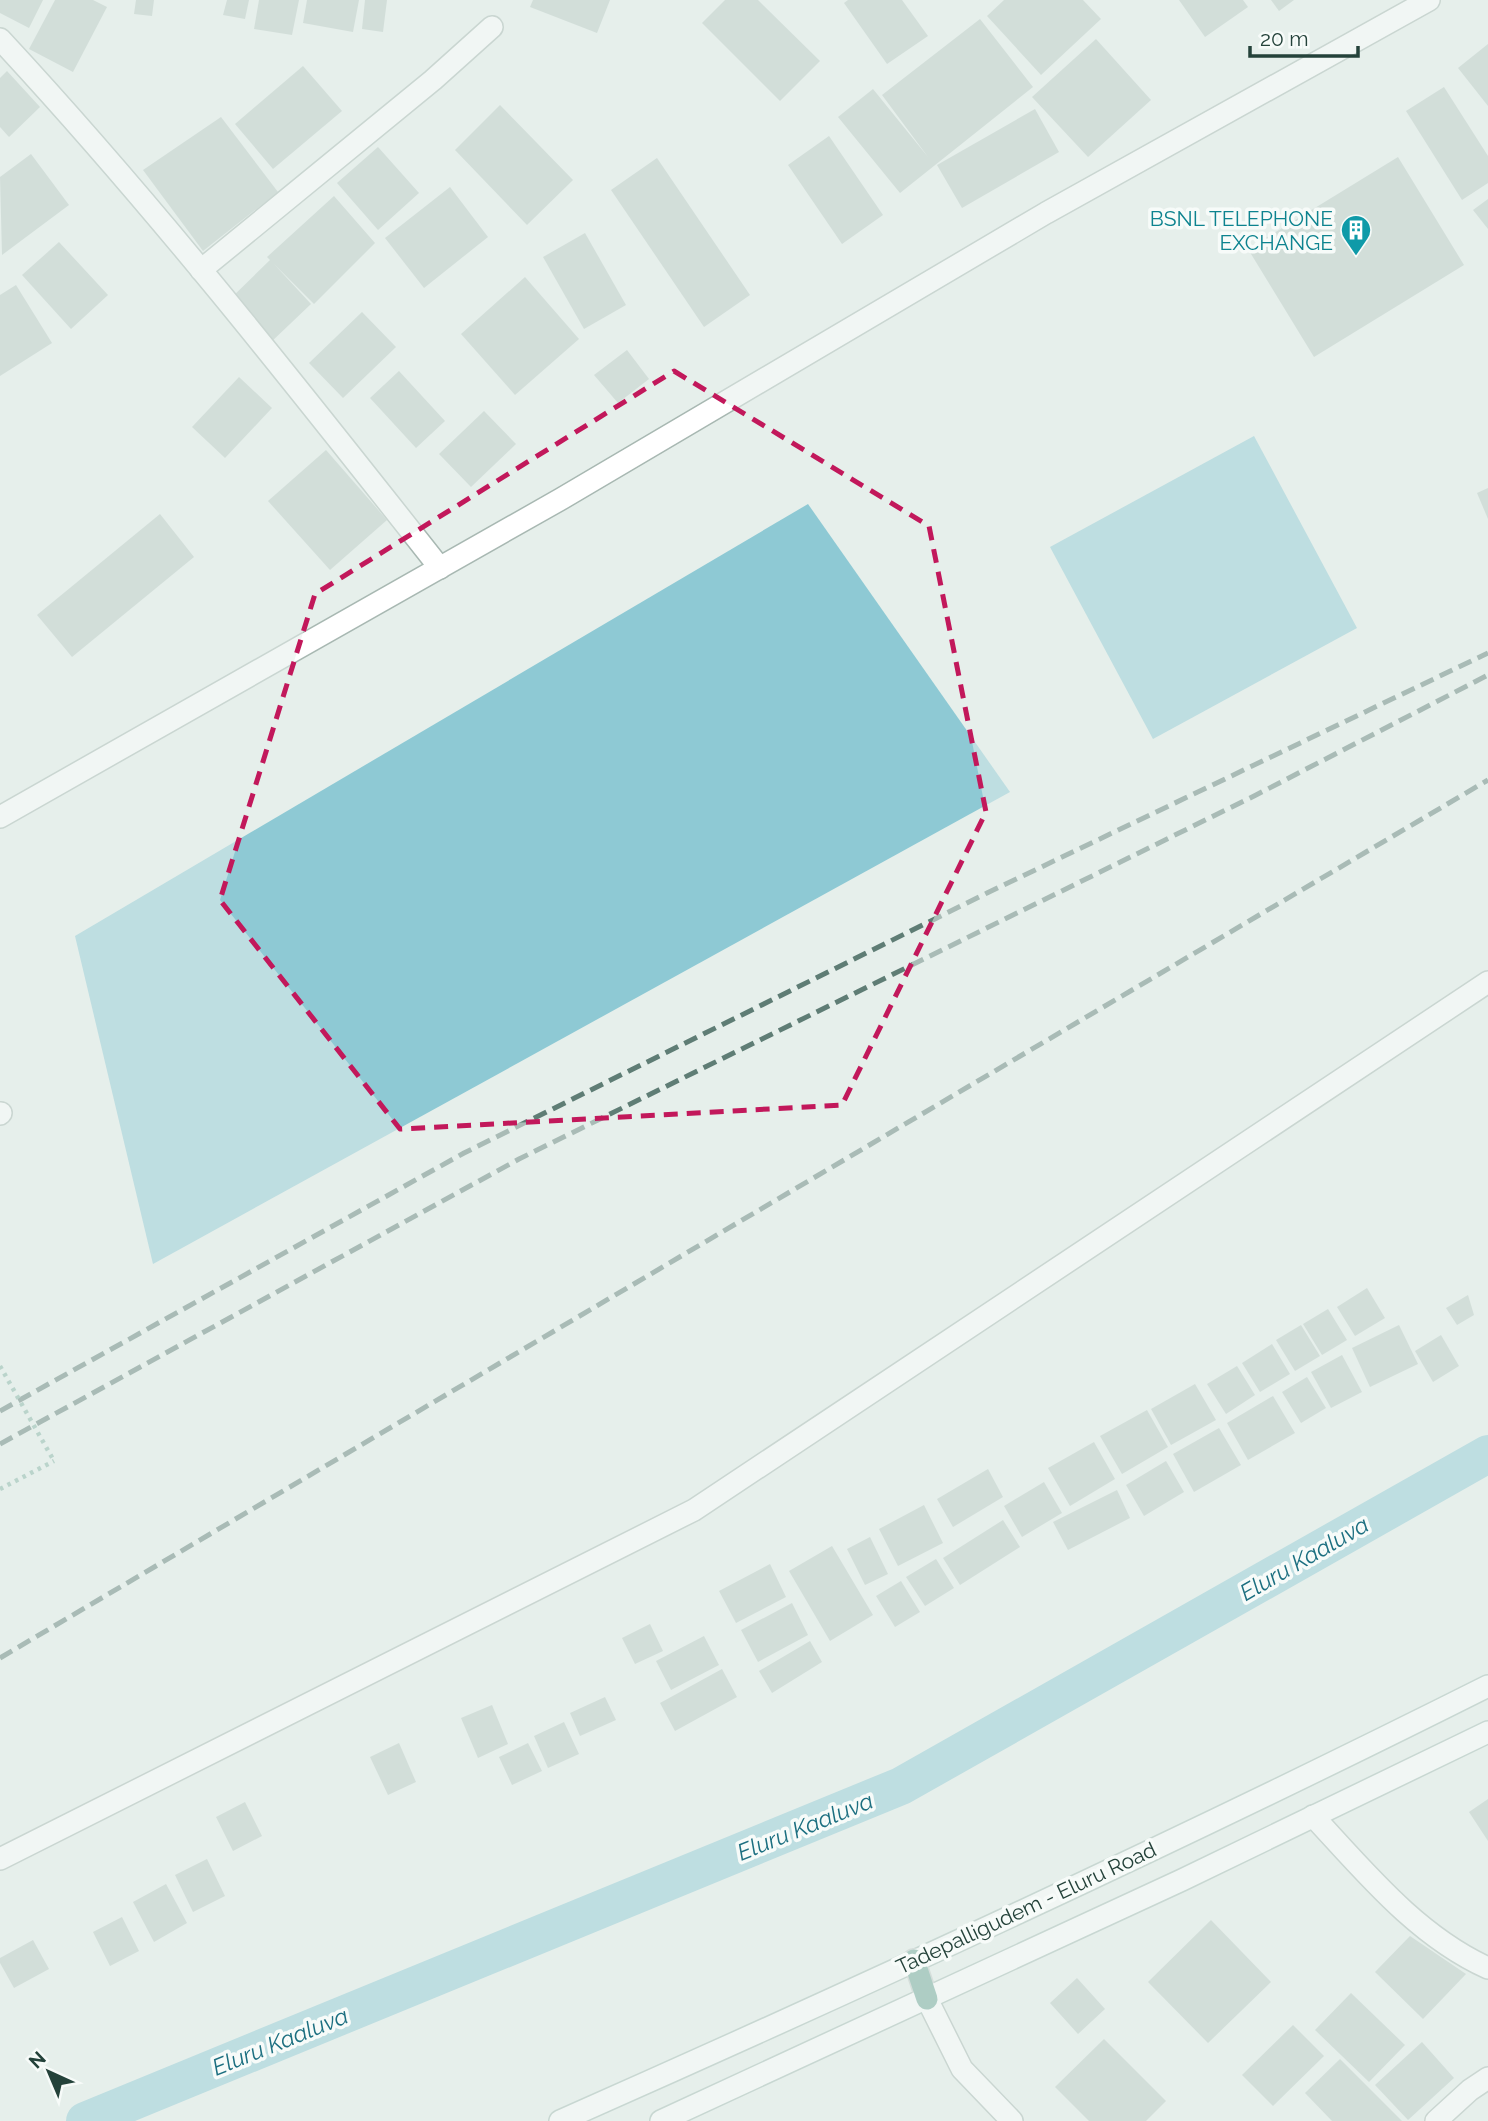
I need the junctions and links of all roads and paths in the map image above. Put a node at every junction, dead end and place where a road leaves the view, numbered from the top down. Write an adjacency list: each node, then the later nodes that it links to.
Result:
1 (1429, 0): 5 (street)
2 (492, 27): 4 (street)
3 (0, 39): 4 (street)
4 (201, 270): 5 (street)
5 (440, 568): 6 (street)
6 (0, 817)
7 (1488, 982): 13 (street)
8 (0, 1366): 9 (path, bridge)
9 (0, 1489)
10 (1488, 1686): 14 (street, Tadepalligudem - Eluru Road)
11 (1488, 1732): 12 (street, Tadepalligudem - Eluru Road)
12 (1313, 1816): 15 (street); 16 (street, Tadepalligudem - Eluru Road)
13 (0, 1858)
14 (914, 1960): 16 (main road); 18 (street, Tadepalligudem - Eluru Road)
15 (1488, 1968)
16 (928, 1998): 19 (street, Tadepalligudem - Eluru Road); 20 (street)
17 (1488, 2078): 21 (street)
18 (560, 2121)
19 (661, 2121)
20 (1012, 2121)
21 (1436, 2121)

